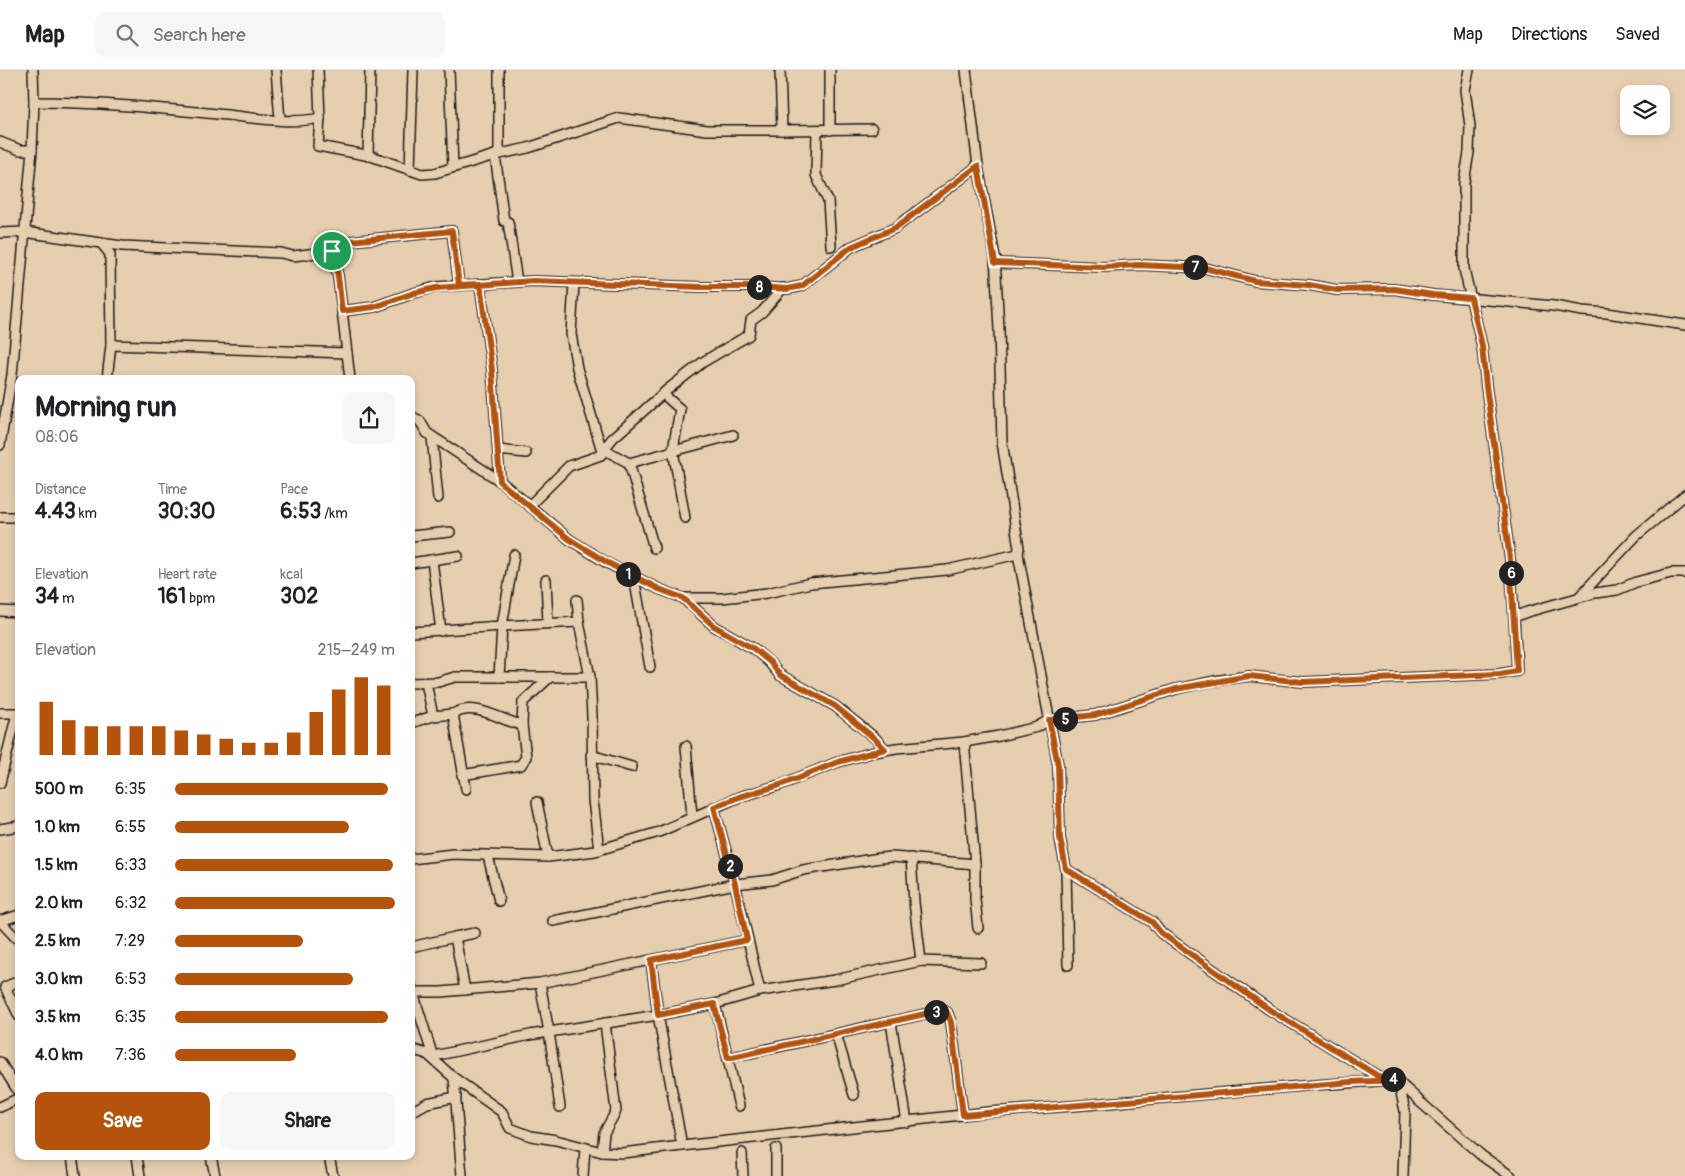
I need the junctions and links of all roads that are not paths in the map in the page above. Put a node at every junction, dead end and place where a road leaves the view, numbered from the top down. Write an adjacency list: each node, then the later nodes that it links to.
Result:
1 (33, 70): 12 (street)
2 (276, 70): 14 (street)
3 (318, 70): 13 (street)
4 (370, 70): 22 (street)
5 (413, 70): 25 (street)
6 (449, 70): 24 (street)
7 (498, 70): 21 (street)
8 (780, 70): 16 (street)
9 (830, 70): 18 (street)
10 (966, 70): 23 (street)
11 (1469, 70): 37 (street)
12 (34, 102): 14 (street); 20 (street)
13 (320, 118): 14 (street); 22 (street)
14 (280, 120)
15 (872, 129): 18 (street)
16 (782, 130): 17 (street); 21 (street)
17 (817, 130): 18 (street); 29 (street)
18 (830, 130)
19 (0, 142): 20 (street)
20 (32, 150): 26 (street)
21 (497, 155): 24 (street); 32 (street)
22 (368, 156): 25 (street)
23 (978, 166): 31 (street); 36 (street)
24 (453, 167): 25 (street)
25 (410, 170)
26 (24, 232): 27 (street); 28 (street); 49 (street)
27 (0, 233)
28 (101, 243): 30 (street); 41 (street)
29 (831, 246)
30 (332, 251): 35 (street); 38 (street)
31 (995, 263): 37 (street); 65 (street)
32 (517, 282): 33 (street); 34 (street)
33 (574, 283): 36 (street); 51 (street)
34 (480, 284): 35 (street); 50 (street)
35 (459, 285): 38 (street)
36 (783, 288): 45 (street)
37 (1471, 298): 39 (street); 78 (street)
38 (342, 311): 42 (street)
39 (1680, 324): 40 (street)
40 (1685, 332)
41 (111, 345): 42 (street); 43 (street)
42 (347, 354): 44 (street)
43 (107, 375)
44 (350, 375)
45 (662, 394): 51 (street); 52 (street)
46 (415, 418): 48 (street)
47 (733, 435): 52 (street)
48 (432, 437): 55 (street); 57 (street)
49 (0, 445)
50 (498, 450): 53 (street); 55 (street)
51 (602, 451): 54 (street); 58 (street)
52 (673, 451): 54 (street); 61 (street)
53 (526, 453)
54 (628, 463): 64 (street)
55 (500, 482): 58 (street)
56 (1685, 495): 73 (street)
57 (438, 498)
58 (530, 505): 71 (street)
59 (0, 517): 60 (street)
60 (15, 517)
61 (685, 518)
62 (450, 532): 63 (street)
63 (415, 536)
64 (654, 548)
65 (1018, 554): 74 (street); 94 (street)
66 (514, 555): 81 (street)
67 (458, 556): 68 (street)
68 (432, 560): 69 (street); 82 (street)
69 (415, 562)
70 (1685, 573): 73 (street)
71 (634, 577): 74 (street); 84 (street)
72 (546, 580): 80 (street)
73 (1579, 597): 78 (street)
74 (683, 598): 100 (street)
75 (577, 600): 79 (street)
76 (0, 612): 77 (street)
77 (15, 612)
78 (1514, 617): 94 (street)
79 (578, 622): 80 (street); 86 (street)
80 (548, 623): 81 (street)
81 (502, 626): 82 (street); 85 (street)
82 (441, 631): 83 (street)
83 (415, 632)
84 (650, 667)
85 (499, 677): 87 (street); 89 (street)
86 (590, 677): 87 (street); 101 (street)
87 (550, 678): 96 (street)
88 (415, 683): 89 (street)
89 (426, 683): 93 (street)
90 (0, 712): 91 (street)
91 (15, 713)
92 (453, 714): 93 (street); 96 (street); 103 (street)
93 (433, 716): 95 (street)
94 (1049, 720): 98 (street); 117 (street)
95 (415, 722)
96 (522, 724): 103 (street)
97 (15, 725): 104 (street)
98 (964, 742): 100 (street); 116 (street)
99 (686, 746): 108 (street)
100 (885, 749): 107 (street)
101 (592, 755): 102 (street); 111 (street)
102 (632, 767)
103 (462, 775): 105 (street)
104 (0, 783)
105 (466, 789)
106 (537, 802): 113 (street)
107 (714, 807): 108 (street); 118 (street)
108 (692, 816): 111 (street)
109 (15, 827): 110 (street)
110 (0, 829)
111 (599, 850): 113 (street)
112 (488, 856): 113 (street); 115 (street); 119 (street)
113 (548, 857)
114 (911, 858): 116 (street); 118 (street); 130 (street)
115 (415, 859)
116 (976, 864): 123 (street)
117 (1066, 869): 132 (street); 152 (street)
118 (735, 884): 122 (street); 127 (street)
119 (499, 901)
120 (15, 916): 121 (street)
121 (0, 921): 126 (street)
122 (553, 921)
123 (978, 928)
124 (476, 933): 125 (street)
125 (455, 937): 128 (street); 137 (street)
126 (15, 938)
127 (747, 940): 129 (street); 138 (street)
128 (415, 946)
129 (651, 960): 134 (street); 142 (street)
130 (921, 961): 131 (street); 138 (street)
131 (981, 963)
132 (1068, 965)
133 (15, 982): 135 (street)
134 (540, 983): 137 (street); 145 (street)
135 (3, 987): 141 (street)
136 (415, 989): 137 (street)
137 (465, 990)
138 (760, 991): 140 (street)
139 (415, 998): 148 (street)
140 (714, 1004): 142 (street); 149 (street)
141 (15, 1009)
142 (658, 1015): 144 (street); 163 (street)
143 (892, 1022): 146 (street); 161 (street); 162 (street)
144 (605, 1023): 145 (street); 166 (street)
145 (549, 1032): 148 (street); 159 (street)
146 (836, 1034): 149 (street); 154 (street)
147 (415, 1050): 148 (street)
148 (434, 1058): 151 (street)
149 (728, 1058): 157 (street)
150 (0, 1062): 153 (street)
151 (454, 1078): 155 (street); 164 (street)
152 (1398, 1080): 161 (street); 180 (street); 181 (street)
153 (15, 1086)
154 (854, 1094)
155 (456, 1097): 160 (street); 176 (street)
156 (15, 1100): 158 (street)
157 (739, 1106)
158 (0, 1107)
159 (560, 1107)
160 (415, 1109)
161 (963, 1115): 162 (street)
162 (907, 1122): 163 (street)
163 (682, 1146): 166 (street)
164 (585, 1148): 166 (street); 177 (street)
165 (776, 1149): 179 (street)
166 (602, 1152)
167 (742, 1153): 178 (street)
168 (73, 1160): 172 (street)
169 (138, 1160): 173 (street)
170 (212, 1160): 174 (street)
171 (330, 1160): 175 (street)
172 (75, 1176)
173 (140, 1176)
174 (215, 1176)
175 (333, 1176)
176 (462, 1176)
177 (583, 1176)
178 (742, 1176)
179 (776, 1176)
180 (1403, 1176)
181 (1511, 1176)

